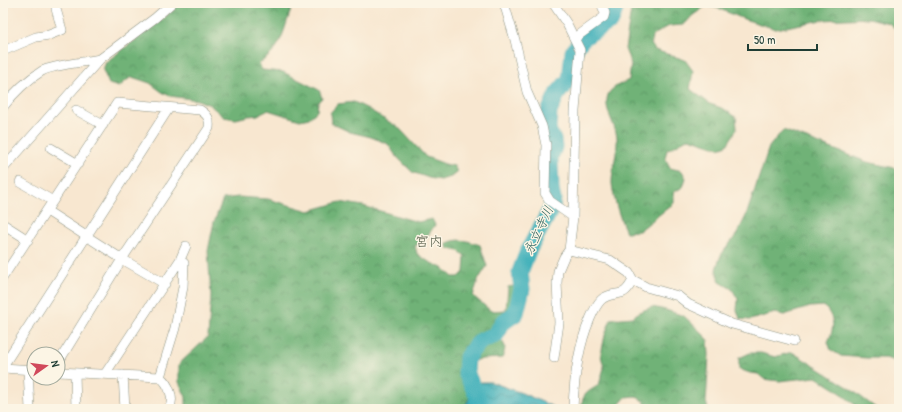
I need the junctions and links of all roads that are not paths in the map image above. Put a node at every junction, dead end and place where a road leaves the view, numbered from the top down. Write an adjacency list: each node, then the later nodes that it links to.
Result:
1 (172, 3): 8 (street)
2 (504, 3): 19 (street)
3 (553, 3): 6 (street)
4 (601, 3): 6 (street)
5 (56, 9): 7 (street)
6 (577, 43): 19 (street)
7 (3, 51)
8 (100, 59): 9 (street); 15 (street)
9 (3, 107)
10 (168, 108): 12 (street); 21 (street); 25 (street)
11 (76, 110): 12 (street)
12 (103, 125): 14 (street)
13 (51, 148): 14 (street)
14 (78, 164): 17 (street)
15 (3, 169)
16 (20, 182): 17 (street)
17 (53, 200): 18 (street)
18 (47, 211): 21 (street); 22 (street)
19 (573, 217): 24 (street)
20 (3, 224): 22 (street)
21 (86, 236): 25 (street); 33 (street)
22 (28, 240): 27 (street)
23 (186, 246): 26 (street)
24 (569, 250): 28 (street); 32 (street)
25 (122, 259): 29 (street); 31 (street)
26 (180, 260): 29 (street); 39 (street)
27 (3, 277)
28 (633, 280): 30 (street); 45 (street)
29 (165, 284): 37 (street)
30 (794, 342)
31 (66, 349)
32 (554, 358)
33 (3, 367): 34 (street)
34 (26, 369)
35 (66, 372): 36 (street)
36 (75, 372): 37 (street); 42 (street)
37 (105, 374): 38 (street)
38 (123, 375): 39 (street); 43 (street)
39 (160, 377): 44 (street)
40 (31, 386): 41 (street)
41 (30, 409)
42 (76, 409)
43 (125, 409)
44 (169, 409)
45 (573, 409)

